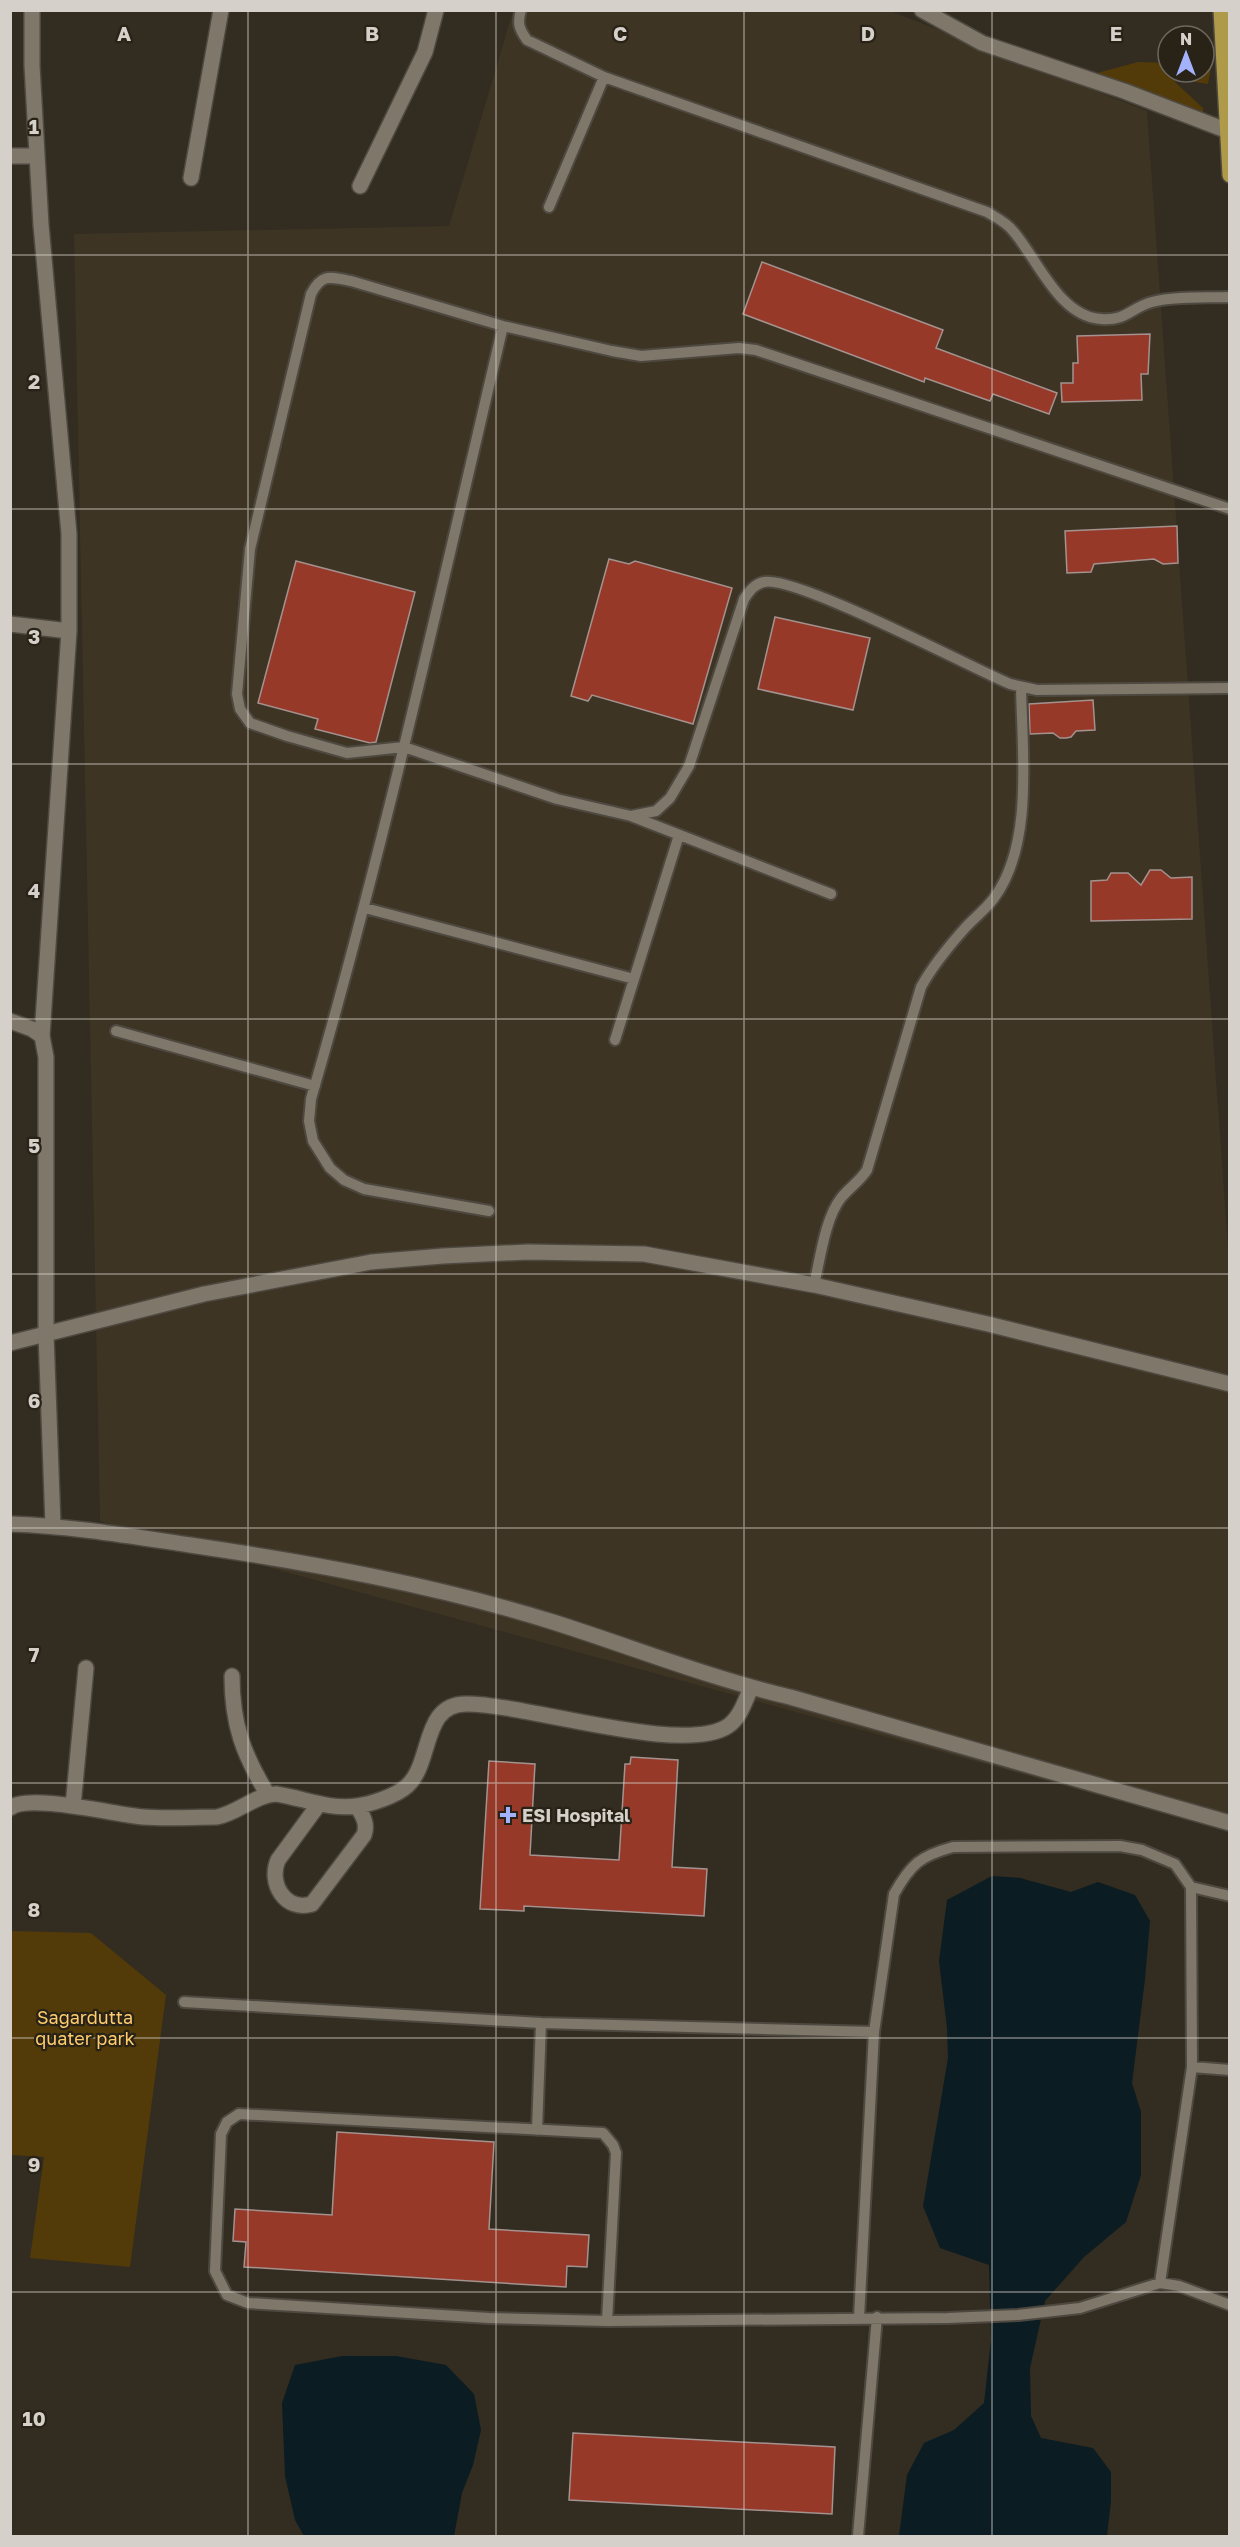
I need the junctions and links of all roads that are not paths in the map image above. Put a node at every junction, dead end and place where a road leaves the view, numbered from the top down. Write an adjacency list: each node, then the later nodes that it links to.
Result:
1 (32, 10): 10 (street)
2 (220, 10): 12 (street)
3 (436, 10): 13 (street)
4 (521, 10): 7 (lane)
5 (922, 10): 8 (street)
6 (1221, 10): 8 (main road)
7 (604, 77): 14 (lane); 15 (lane)
8 (1228, 131): 11 (main road)
9 (10, 156): 10 (street)
10 (37, 156): 19 (street)
11 (1230, 175)
12 (191, 178)
13 (360, 186)
14 (549, 207)
15 (1230, 297)
16 (503, 326): 17 (lane); 22 (lane); 22 (lane)
17 (1230, 509)
18 (10, 624): 19 (street)
19 (69, 631): 30 (street)
20 (1022, 687): 21 (lane); 23 (lane); 34 (lane)
21 (1230, 688)
22 (405, 747): 23 (lane); 26 (lane)
23 (631, 816): 24 (lane)
24 (679, 835): 25 (lane); 27 (lane)
25 (831, 894)
26 (365, 908): 27 (lane); 32 (lane)
27 (634, 980): 31 (lane)
28 (10, 1021): 30 (street)
29 (116, 1031): 32 (lane)
30 (42, 1036): 35 (street)
31 (615, 1040)
32 (315, 1086): 33 (lane)
33 (489, 1211)
34 (814, 1285): 35 (street); 37 (street)
35 (46, 1334): 36 (street); 39 (street)
36 (10, 1343)
37 (1230, 1384)
38 (10, 1524): 39 (street)
39 (53, 1525): 42 (street)
40 (86, 1668): 45 (street)
41 (232, 1676): 43 (street)
42 (751, 1688): 46 (street); 48 (street)
43 (268, 1795): 44 (street); 45 (street)
44 (319, 1804): 46 (street); 46 (street)
45 (74, 1806): 47 (street)
46 (357, 1806)
47 (10, 1808)
48 (1230, 1823)
49 (1191, 1887): 50 (lane); 53 (lane); 54 (lane)
50 (1230, 1896)
51 (184, 2002): 52 (lane)
52 (542, 2023): 53 (lane); 56 (lane)
53 (874, 2032): 60 (lane)
54 (1192, 2067): 55 (lane); 57 (lane)
55 (1230, 2070)
56 (537, 2130): 61 (lane); 61 (lane)
57 (1160, 2283): 58 (lane); 59 (lane)
58 (1230, 2305)
59 (878, 2317): 60 (lane); 62 (lane)
60 (860, 2318): 61 (lane)
61 (607, 2321)
62 (858, 2536)

